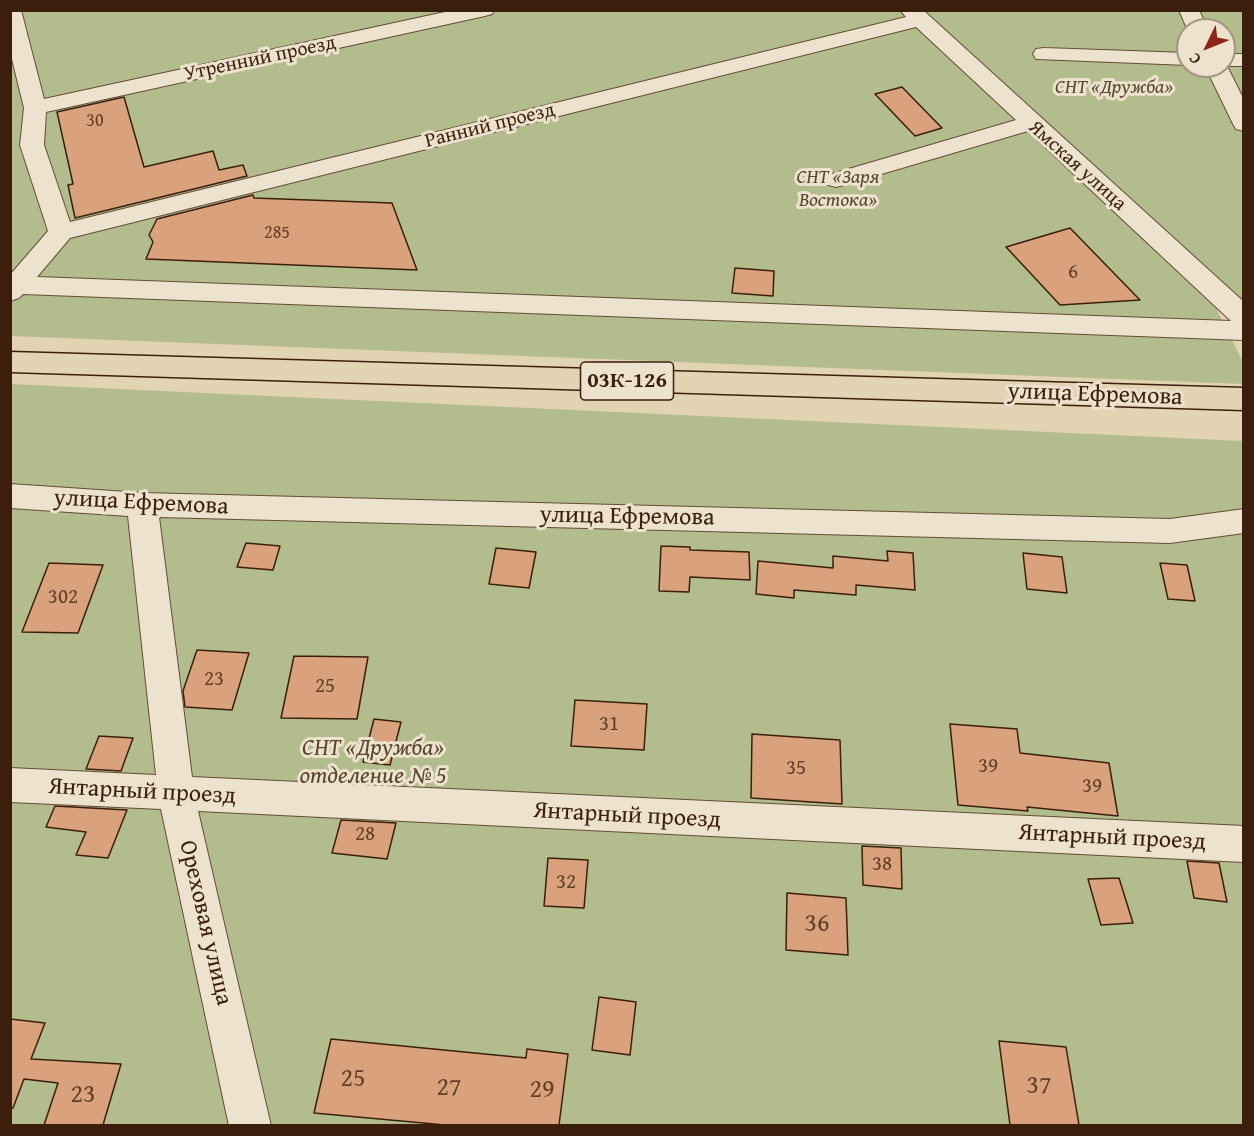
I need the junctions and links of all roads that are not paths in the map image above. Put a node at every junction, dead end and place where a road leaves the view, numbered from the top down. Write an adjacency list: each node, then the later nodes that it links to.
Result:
1 (485, 10): 8 (street, Утренний проезд)
2 (12, 11): 4 (street)
3 (915, 15): 9 (street, Ямская улица); 13 (street, Ранний проезд)
4 (14, 39): 8 (street)
5 (1044, 54): 6 (street)
6 (1176, 59)
7 (1222, 78): 10 (street)
8 (35, 108): 11 (street)
9 (1030, 123): 12 (street); 15 (street, Ямская улица)
10 (1244, 124)
11 (21, 144): 13 (street)
12 (836, 180)
13 (61, 232): 14 (street)
14 (14, 288): 16 (street)
15 (1244, 320)
16 (1244, 331)
17 (10, 362): 18 (main road, улица Ефремова / 03К-126)
18 (1244, 399)
19 (10, 496): 20 (street, улица Ефремова)
20 (142, 505): 21 (street, улица Ефремова); 23 (street, Ореховая улица)
21 (1244, 521)
22 (10, 785): 23 (street, Янтарный проезд)
23 (176, 795): 24 (street, Янтарный проезд); 25 (street, Ореховая улица)
24 (1244, 844)
25 (250, 1125)

